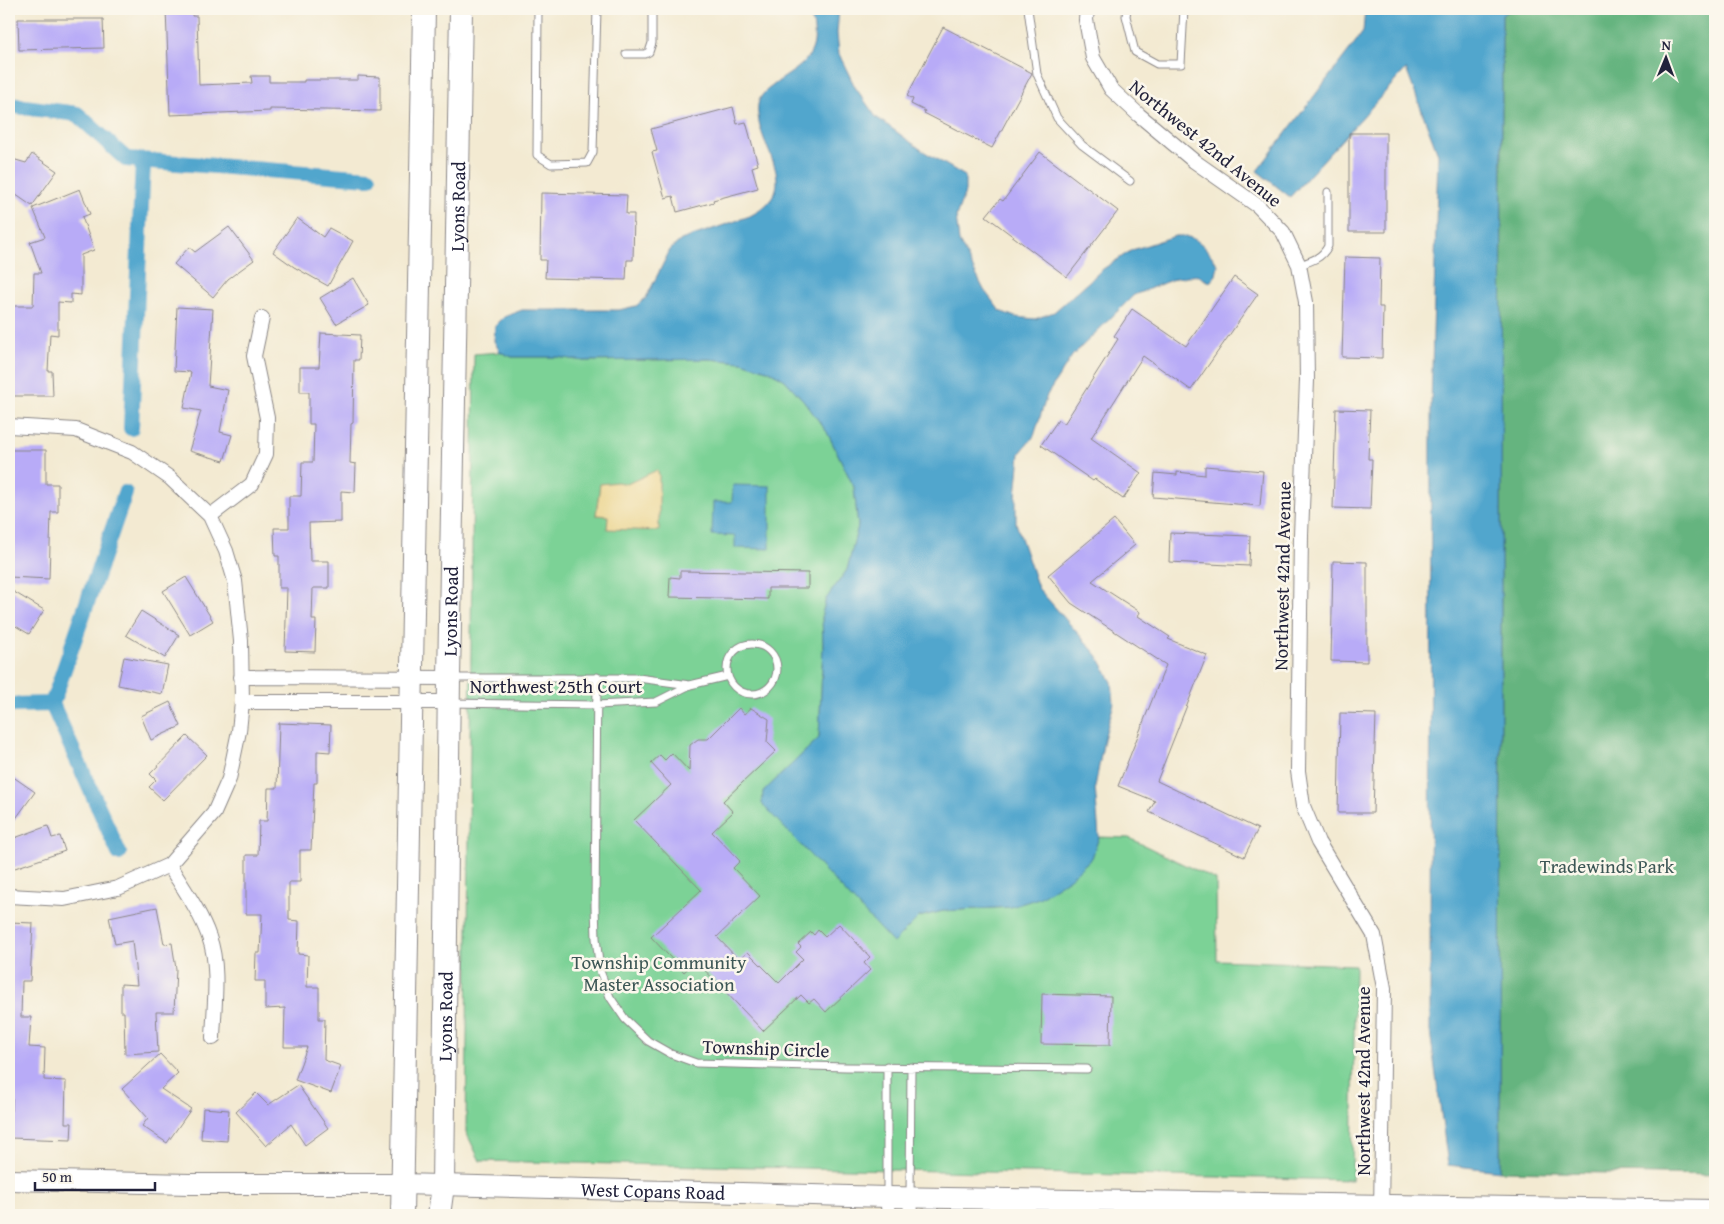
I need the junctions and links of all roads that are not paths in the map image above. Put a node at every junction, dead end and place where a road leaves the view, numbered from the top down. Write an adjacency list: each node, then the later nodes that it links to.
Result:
1 (424, 9): 19 (main road, Lyons Road)
2 (461, 9): 21 (main road, Lyons Road)
3 (538, 9): 4 (lane)
4 (597, 9)
5 (652, 9): 10 (lane)
6 (1028, 9): 11 (lane)
7 (1086, 9): 13 (street, Northwest 42nd Avenue)
8 (1127, 9): 9 (lane)
9 (1184, 9)
10 (626, 54)
11 (1130, 181)
12 (1328, 192): 13 (lane)
13 (1300, 265): 38 (street, Northwest 42nd Avenue)
14 (262, 318): 16 (street)
15 (9, 426): 16 (street)
16 (210, 516): 18 (street)
17 (728, 676): 17 (lane); 22 (lane, Northwest 25th Court)
18 (241, 677): 19 (street); 23 (street)
19 (412, 677): 21 (street); 24 (main road, Lyons Road)
20 (597, 677): 21 (lane, Northwest 25th Court); 22 (lane, Northwest 25th Court); 26 (lane, Township Circle)
21 (449, 678): 25 (main road, Lyons Road)
22 (690, 685): 26 (lane, Northwest 25th Court)
23 (242, 702): 24 (street); 27 (street)
24 (412, 702): 25 (street); 34 (main road, Lyons Road)
25 (448, 702): 26 (lane, Northwest 25th Court); 35 (main road, Lyons Road)
26 (597, 705): 30 (lane, Township Circle)
27 (169, 865): 28 (street); 29 (street)
28 (9, 896)
29 (213, 1038)
30 (887, 1066): 31 (lane, Township Circle); 36 (lane)
31 (912, 1067): 32 (lane, Township Circle); 37 (lane)
32 (1087, 1069)
33 (9, 1180): 34 (main road, West Copans Road)
34 (402, 1184): 35 (main road, West Copans Road); 40 (main road, Lyons Road)
35 (443, 1186): 36 (main road, West Copans Road); 41 (main road, Lyons Road)
36 (888, 1206): 37 (main road, West Copans Road)
37 (911, 1206): 38 (main road, West Copans Road)
38 (1381, 1210): 39 (main road, West Copans Road)
39 (1715, 1210)
40 (402, 1215)
41 (439, 1215)

